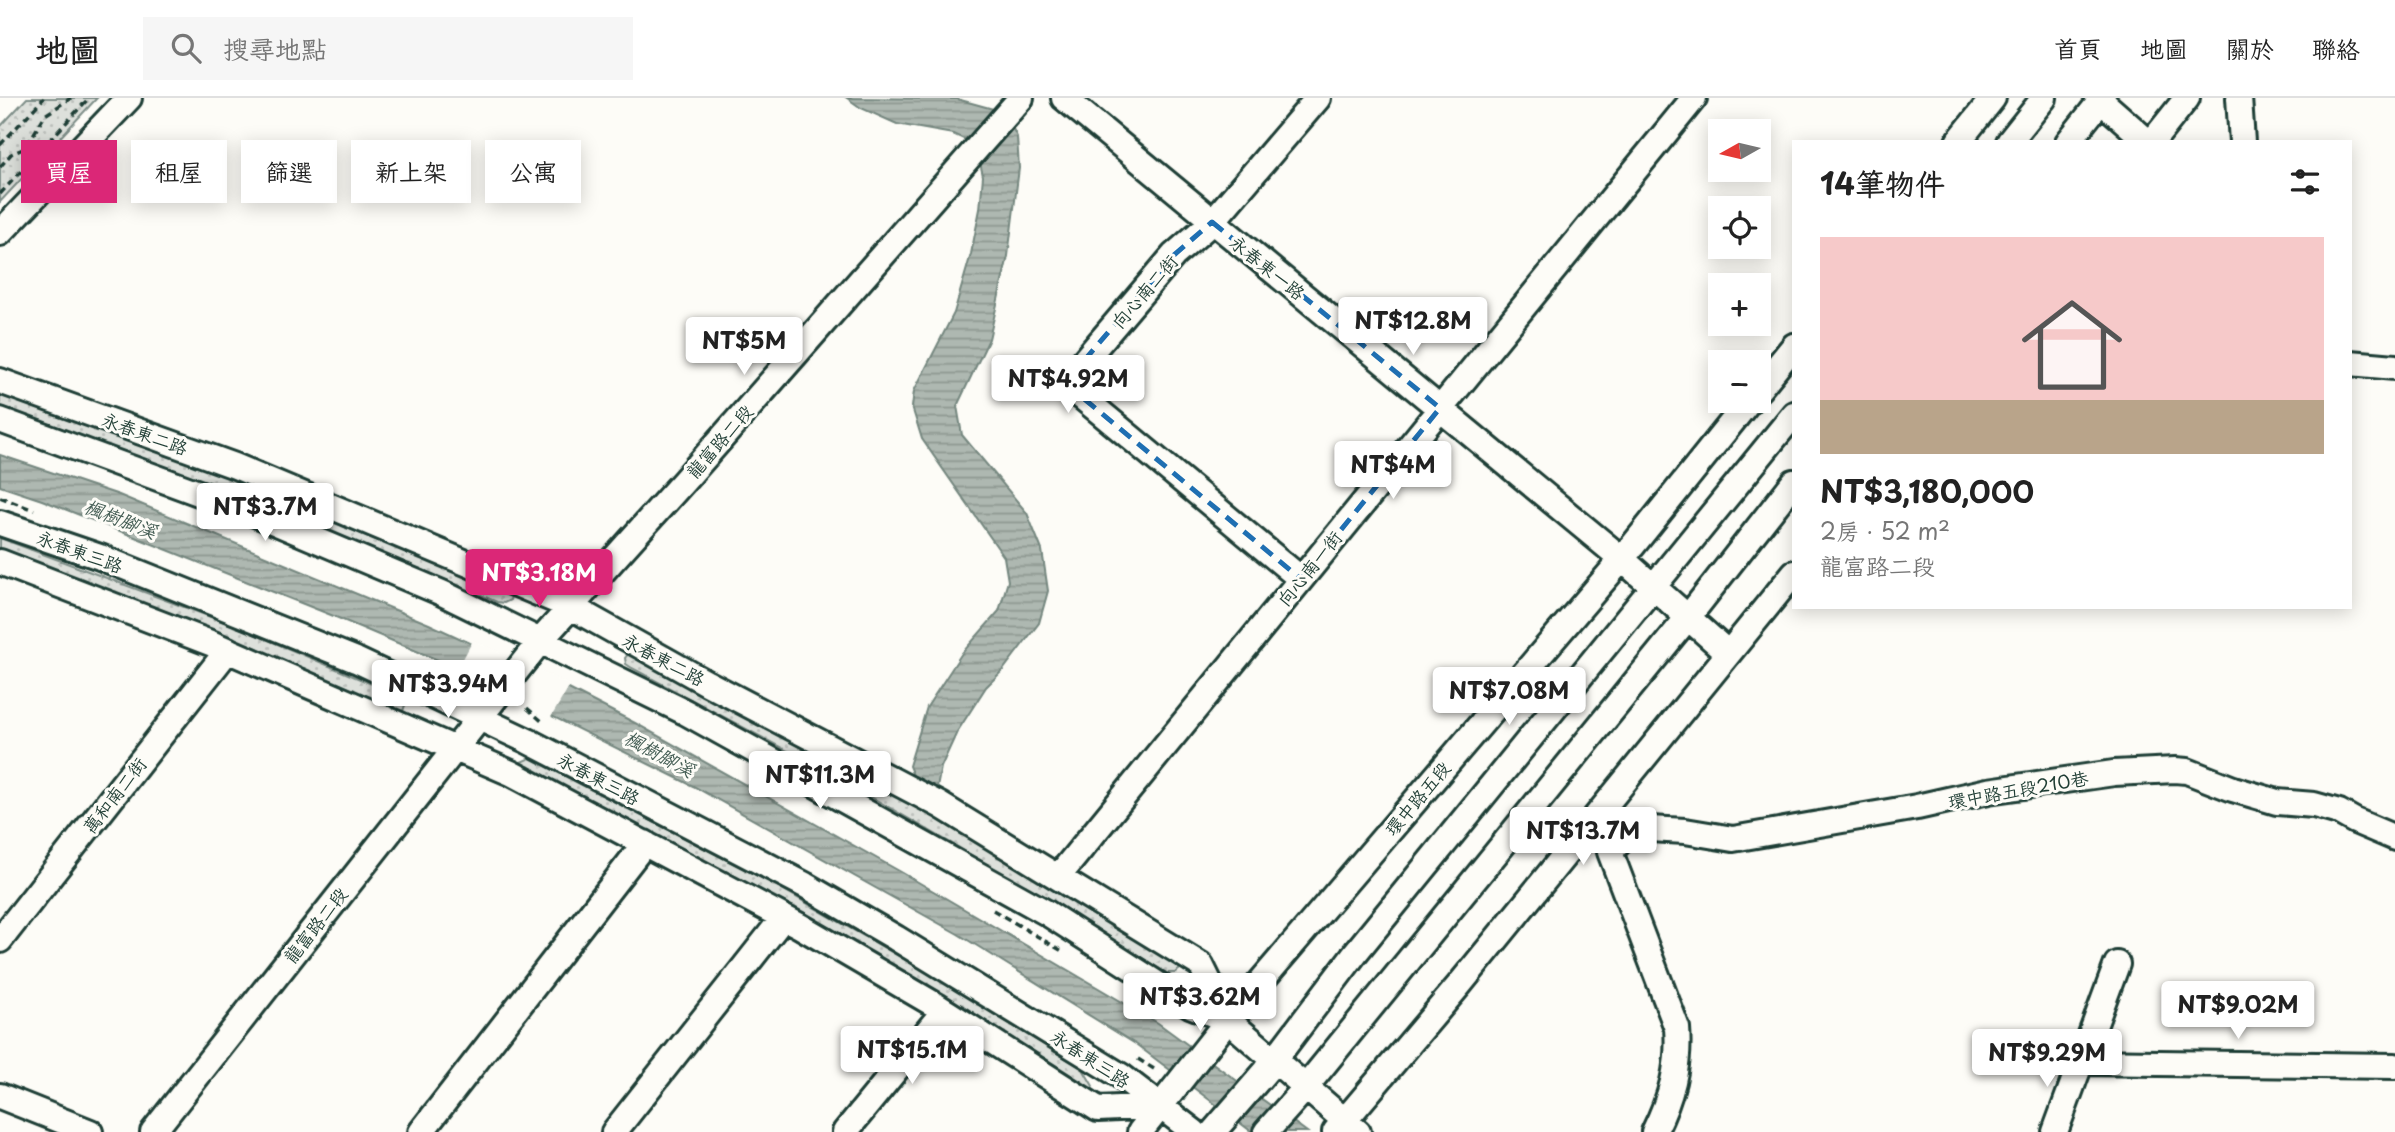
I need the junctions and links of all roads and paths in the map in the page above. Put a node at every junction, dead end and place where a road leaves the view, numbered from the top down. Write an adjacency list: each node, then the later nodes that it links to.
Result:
1 (44, 98): 20 (path)
2 (71, 98): 21 (path)
3 (89, 98): 22 (path)
4 (129, 98): 24 (street)
5 (1064, 98): 23 (street, 永春東一路)
6 (1318, 98): 23 (street, 向心南二街)
7 (1694, 98): 30 (street, 向心南一街)
8 (1993, 98): 14 (street)
9 (2043, 98): 15 (street)
10 (2187, 98): 18 (street)
11 (2239, 98): 19 (street)
12 (2101, 99): 16 (street); 17 (street)
13 (1014, 105): 41 (street, 龍富路二段)
14 (1960, 140)
15 (2011, 140)
16 (2070, 140)
17 (2148, 140)
18 (2152, 140)
19 (2242, 140)
20 (0, 145)
21 (0, 167)
22 (0, 194)
23 (1212, 222): 30 (street, 永春東一路); 39 (street, 向心南二街)
24 (0, 233)
25 (1792, 348): 28 (street)
26 (2352, 363): 27 (street)
27 (2395, 367)
28 (1771, 374)
29 (0, 381): 41 (street, 永春東二路)
30 (1440, 408): 36 (street, 永春東一路); 39 (street, 向心南一街)
31 (1739, 413): 36 (street, 環中路五段)
32 (1792, 416): 40 (street)
33 (0, 420): 43 (street, 永春東二路)
34 (1792, 485): 42 (street)
35 (0, 523): 48 (street, 永春東三路)
36 (1622, 559): 40 (street, 永春東一路); 59 (street, 環中路五段)
37 (0, 562): 44 (street, 永春東三路)
38 (1792, 575): 45 (street)
39 (1301, 579): 52 (street, 向心南一街)
40 (1654, 585): 42 (street, 永春東一路); 61 (street)
41 (571, 607): 43 (street, 龍富路二段); 52 (street, 永春東二路)
42 (1689, 616): 45 (street, 永春東一路); 63 (street)
43 (541, 640): 48 (street, 龍富路二段); 59 (street, 永春東二路)
44 (228, 650): 49 (street, 永春東三路); 55 (street, 萬和南二街)
45 (1728, 653): 66 (street)
46 (448, 681): 47 (path)
47 (476, 685)
48 (477, 719): 49 (street, 龍富路二段); 65 (street, 永春東三路)
49 (453, 749): 51 (street, 永春東三路); 68 (street, 龍富路二段)
50 (2395, 838): 76 (street, 環中路五段210巷)
51 (645, 843): 54 (street, 永春東三路); 69 (street)
52 (1058, 877): 59 (street, 永春東二路)
53 (985, 906): 56 (path)
54 (783, 918): 58 (street, 永春東三路); 70 (street)
55 (0, 940)
56 (1064, 952)
57 (2117, 964): 60 (street)
58 (944, 1011): 65 (street, 永春東三路); 71 (street)
59 (1224, 1025): 61 (street, 永春東二路); 65 (street, 環中路五段)
60 (2081, 1062): 62 (street); 77 (street)
61 (1270, 1064): 63 (street, 永春東二路); 74 (street)
62 (2395, 1066)
63 (1303, 1090): 66 (street, 永春東二路); 75 (street)
64 (0, 1096): 67 (street)
65 (1164, 1103): 72 (street, 環中路五段); 73 (street, 永春東三路)
66 (1344, 1129)
67 (90, 1132)
68 (153, 1132)
69 (421, 1132)
70 (614, 1132)
71 (845, 1132)
72 (1140, 1132)
73 (1194, 1132)
74 (1213, 1132)
75 (1266, 1132)
76 (1654, 1132)
77 (2055, 1132)

